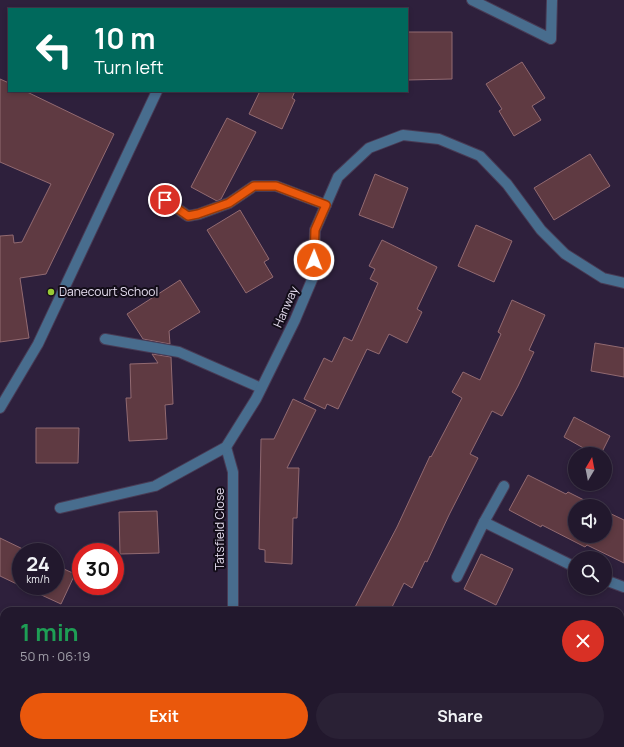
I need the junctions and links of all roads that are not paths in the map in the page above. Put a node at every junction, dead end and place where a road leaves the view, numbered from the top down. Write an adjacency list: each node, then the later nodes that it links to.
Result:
1 (472, 0): 2 (street)
2 (552, 0)
3 (157, 92): 9 (street)
4 (165, 200): 5 (street)
5 (326, 205): 6 (street, Hanway); 8 (street, Hanway)
6 (624, 283)
7 (105, 339): 8 (street)
8 (261, 388): 10 (street, Hanway)
9 (0, 408)
10 (226, 447): 12 (street, Hanway); 18 (street, Tatsfield Close)
11 (504, 486): 13 (street)
12 (60, 508)
13 (484, 522): 14 (street); 15 (street)
14 (568, 564)
15 (457, 577)
16 (612, 583): 17 (street)
17 (624, 587)
18 (233, 607)

